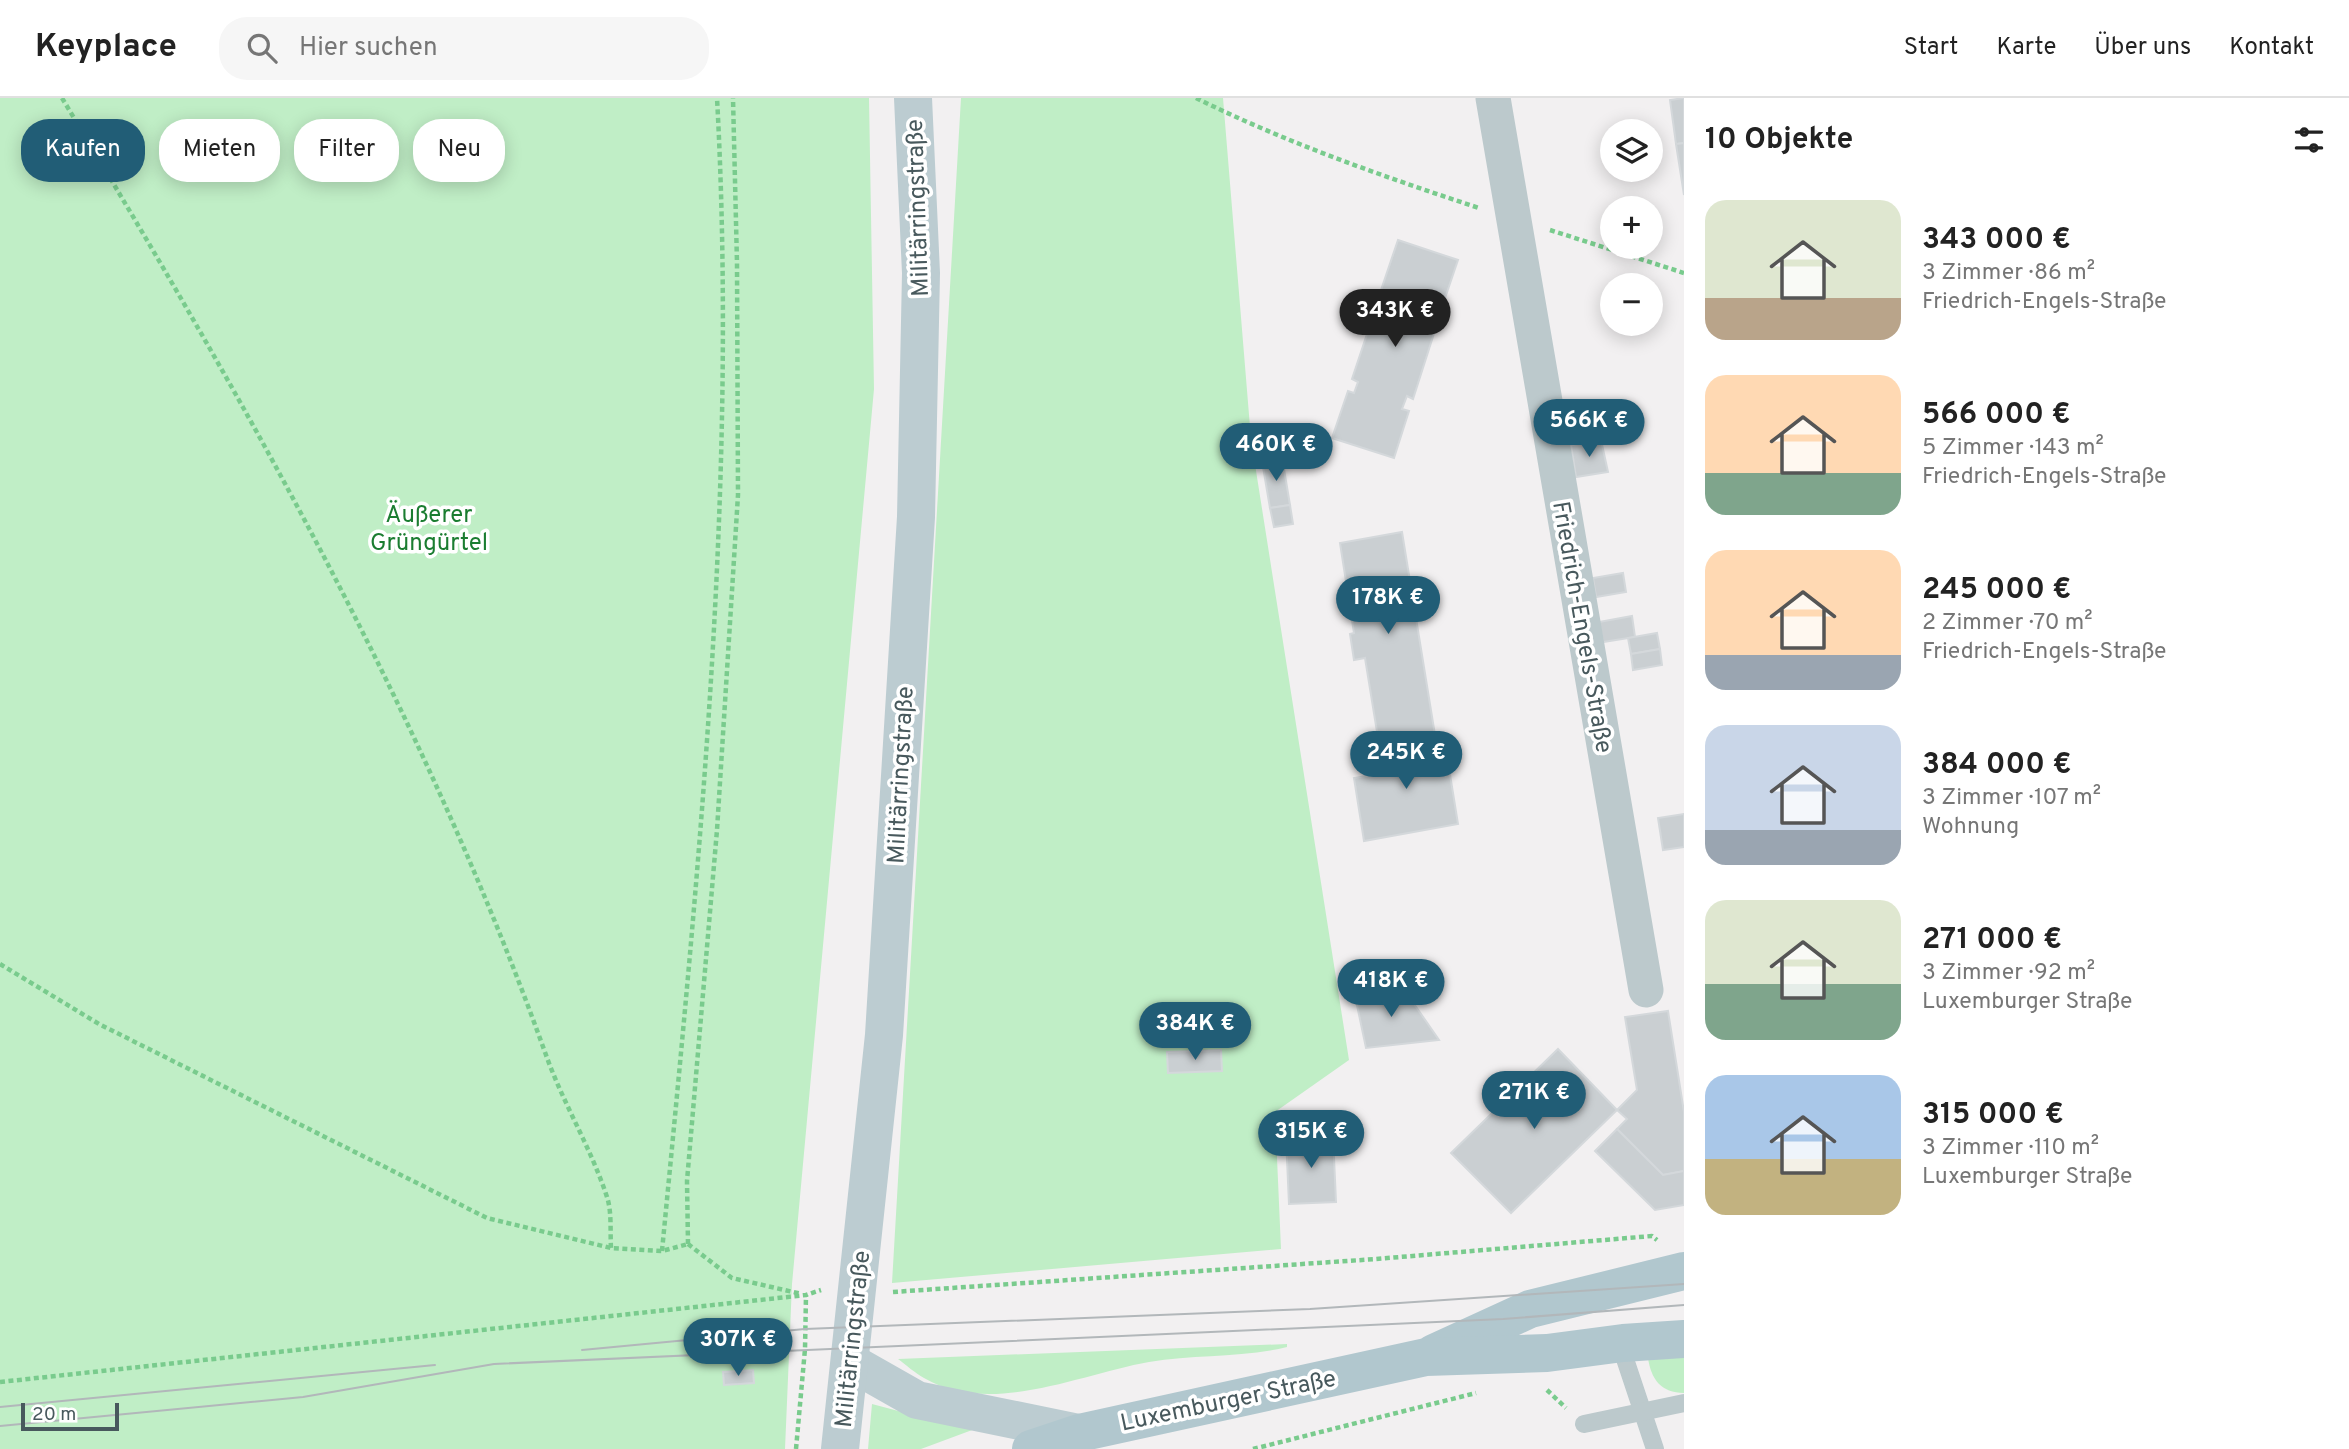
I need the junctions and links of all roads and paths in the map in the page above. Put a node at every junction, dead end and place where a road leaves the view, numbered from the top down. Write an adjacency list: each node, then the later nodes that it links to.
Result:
1 (62, 98): 12 (path)
2 (717, 98): 13 (path)
3 (733, 98): 11 (path)
4 (914, 98): 15 (main road, Militärringstraße)
5 (1196, 98): 7 (path)
6 (1493, 98): 7 (street, Friedrich-Engels-Straße)
7 (1512, 219): 8 (path); 10 (street, Friedrich-Engels-Straße)
8 (1684, 273)
9 (0, 964): 12 (path)
10 (1646, 990)
11 (688, 1244): 13 (path); 16 (path)
12 (611, 1248): 13 (path)
13 (662, 1251)
14 (1673, 1257): 15 (path); 19 (main road, Luxemburger Straße)
15 (856, 1291): 20 (main road, Militärringstraße)
16 (806, 1295): 21 (path); 28 (path)
17 (1684, 1339): 18 (main road, Luxemburger Straße)
18 (1623, 1343): 19 (main road, Luxemburger Straße); 25 (lane)
19 (1426, 1357): 27 (main road, Luxemburger Straße)
20 (849, 1362): 27 (main road); 29 (main road, Militärringstraße)
21 (0, 1382)
22 (1538, 1386): 26 (path)
23 (1488, 1390): 31 (path)
24 (1684, 1403): 25 (lane)
25 (1644, 1411): 26 (lane); 32 (lane)
26 (1584, 1424)
27 (1079, 1433): 30 (main road, Luxemburger Straße)
28 (796, 1449)
29 (840, 1449)
30 (1031, 1449)
31 (1253, 1449)
32 (1655, 1449)

